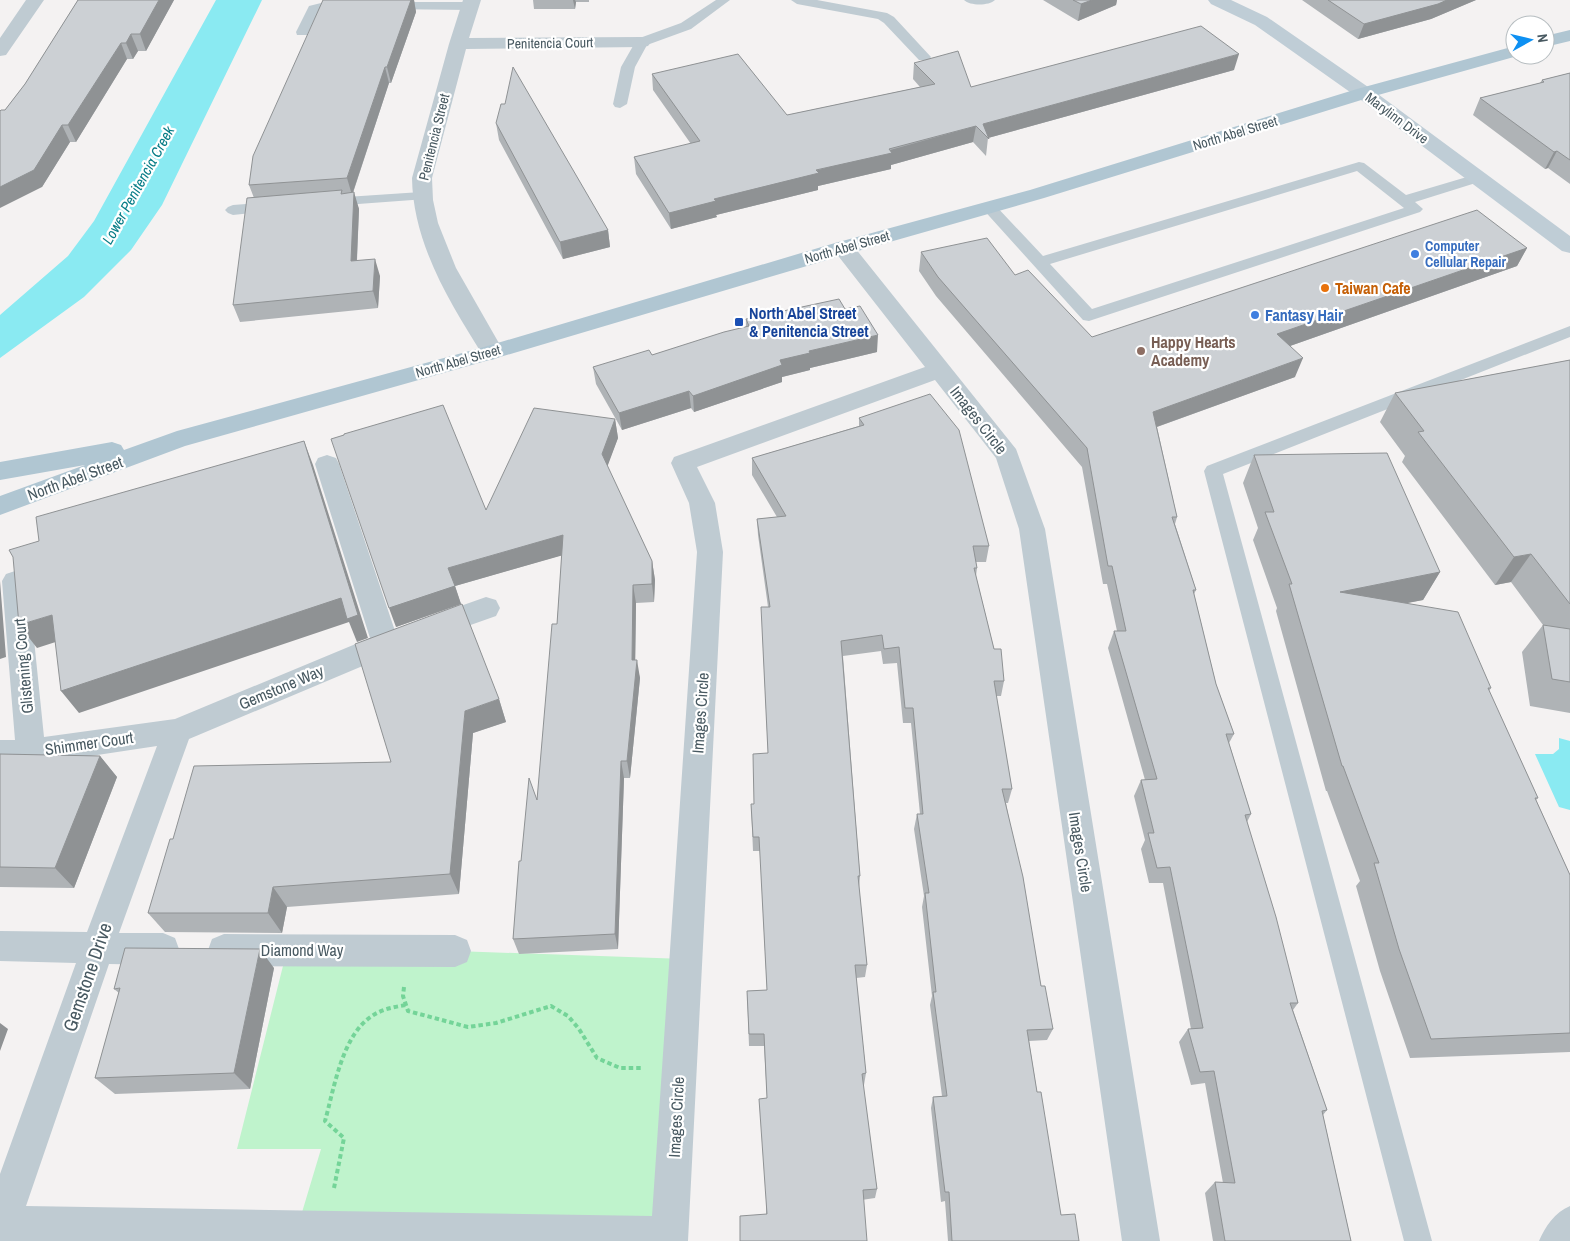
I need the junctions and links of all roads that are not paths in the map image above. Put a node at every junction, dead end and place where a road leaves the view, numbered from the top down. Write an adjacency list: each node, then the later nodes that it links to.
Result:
1 (724, 0): 12 (lane)
2 (797, 0): 16 (lane)
3 (970, 0): 4 (lane)
4 (990, 0)
5 (1217, 0): 17 (main road, Marylinn Drive)
6 (471, 3): 9 (lane); 13 (street, Penitencia Street)
7 (31, 6): 8 (street); 14 (street)
8 (9, 14)
9 (302, 32)
10 (1570, 35): 11 (main road)
11 (1555, 39)
12 (642, 42): 13 (street, Penitencia Court); 18 (lane)
13 (458, 44): 20 (street, Penitencia Street)
14 (0, 50)
15 (1505, 54): 17 (main road, North Abel Street)
16 (924, 57)
17 (1364, 93): 19 (main road, Marylinn Drive); 24 (main road, North Abel Street)
18 (620, 104)
19 (1476, 178): 21 (lane); 26 (main road, Marylinn Drive)
20 (421, 196): 22 (lane); 30 (street, Penitencia Street)
21 (1404, 200): 28 (lane); 28 (lane)
22 (318, 203)
23 (290, 205): 25 (lane)
24 (989, 207): 27 (main road, North Abel Street); 28 (lane)
25 (233, 210)
26 (1570, 246)
27 (844, 248): 30 (main road, North Abel Street); 31 (street, Images Circle)
28 (1040, 262)
29 (1570, 331): 50 (lane)
30 (492, 352): 32 (main road, North Abel Street)
31 (940, 370): 48 (street, Images Circle); 49 (street, Images Circle)
32 (177, 440): 34 (main road, North Abel Street); 35 (main road, North Abel Street)
33 (327, 464): 38 (street)
34 (0, 471)
35 (0, 506)
36 (15, 581): 40 (street, Glistening Court)
37 (486, 608): 38 (street, Gemstone Way)
38 (386, 644): 39 (street, Gemstone Way)
39 (177, 731): 40 (street, Shimmer Court); 43 (street, Gemstone Drive)
40 (31, 752): 41 (street, Shimmer Court)
41 (0, 753)
42 (0, 946): 43 (street, Diamond Way)
43 (97, 949): 44 (street, Diamond Way); 46 (street, Gemstone Drive)
44 (455, 951)
45 (1570, 1220): 51 (lane)
46 (1, 1224): 47 (street)
47 (198, 1234): 48 (street)
48 (669, 1238)
49 (1140, 1241)
50 (1418, 1241)
51 (1553, 1241)

